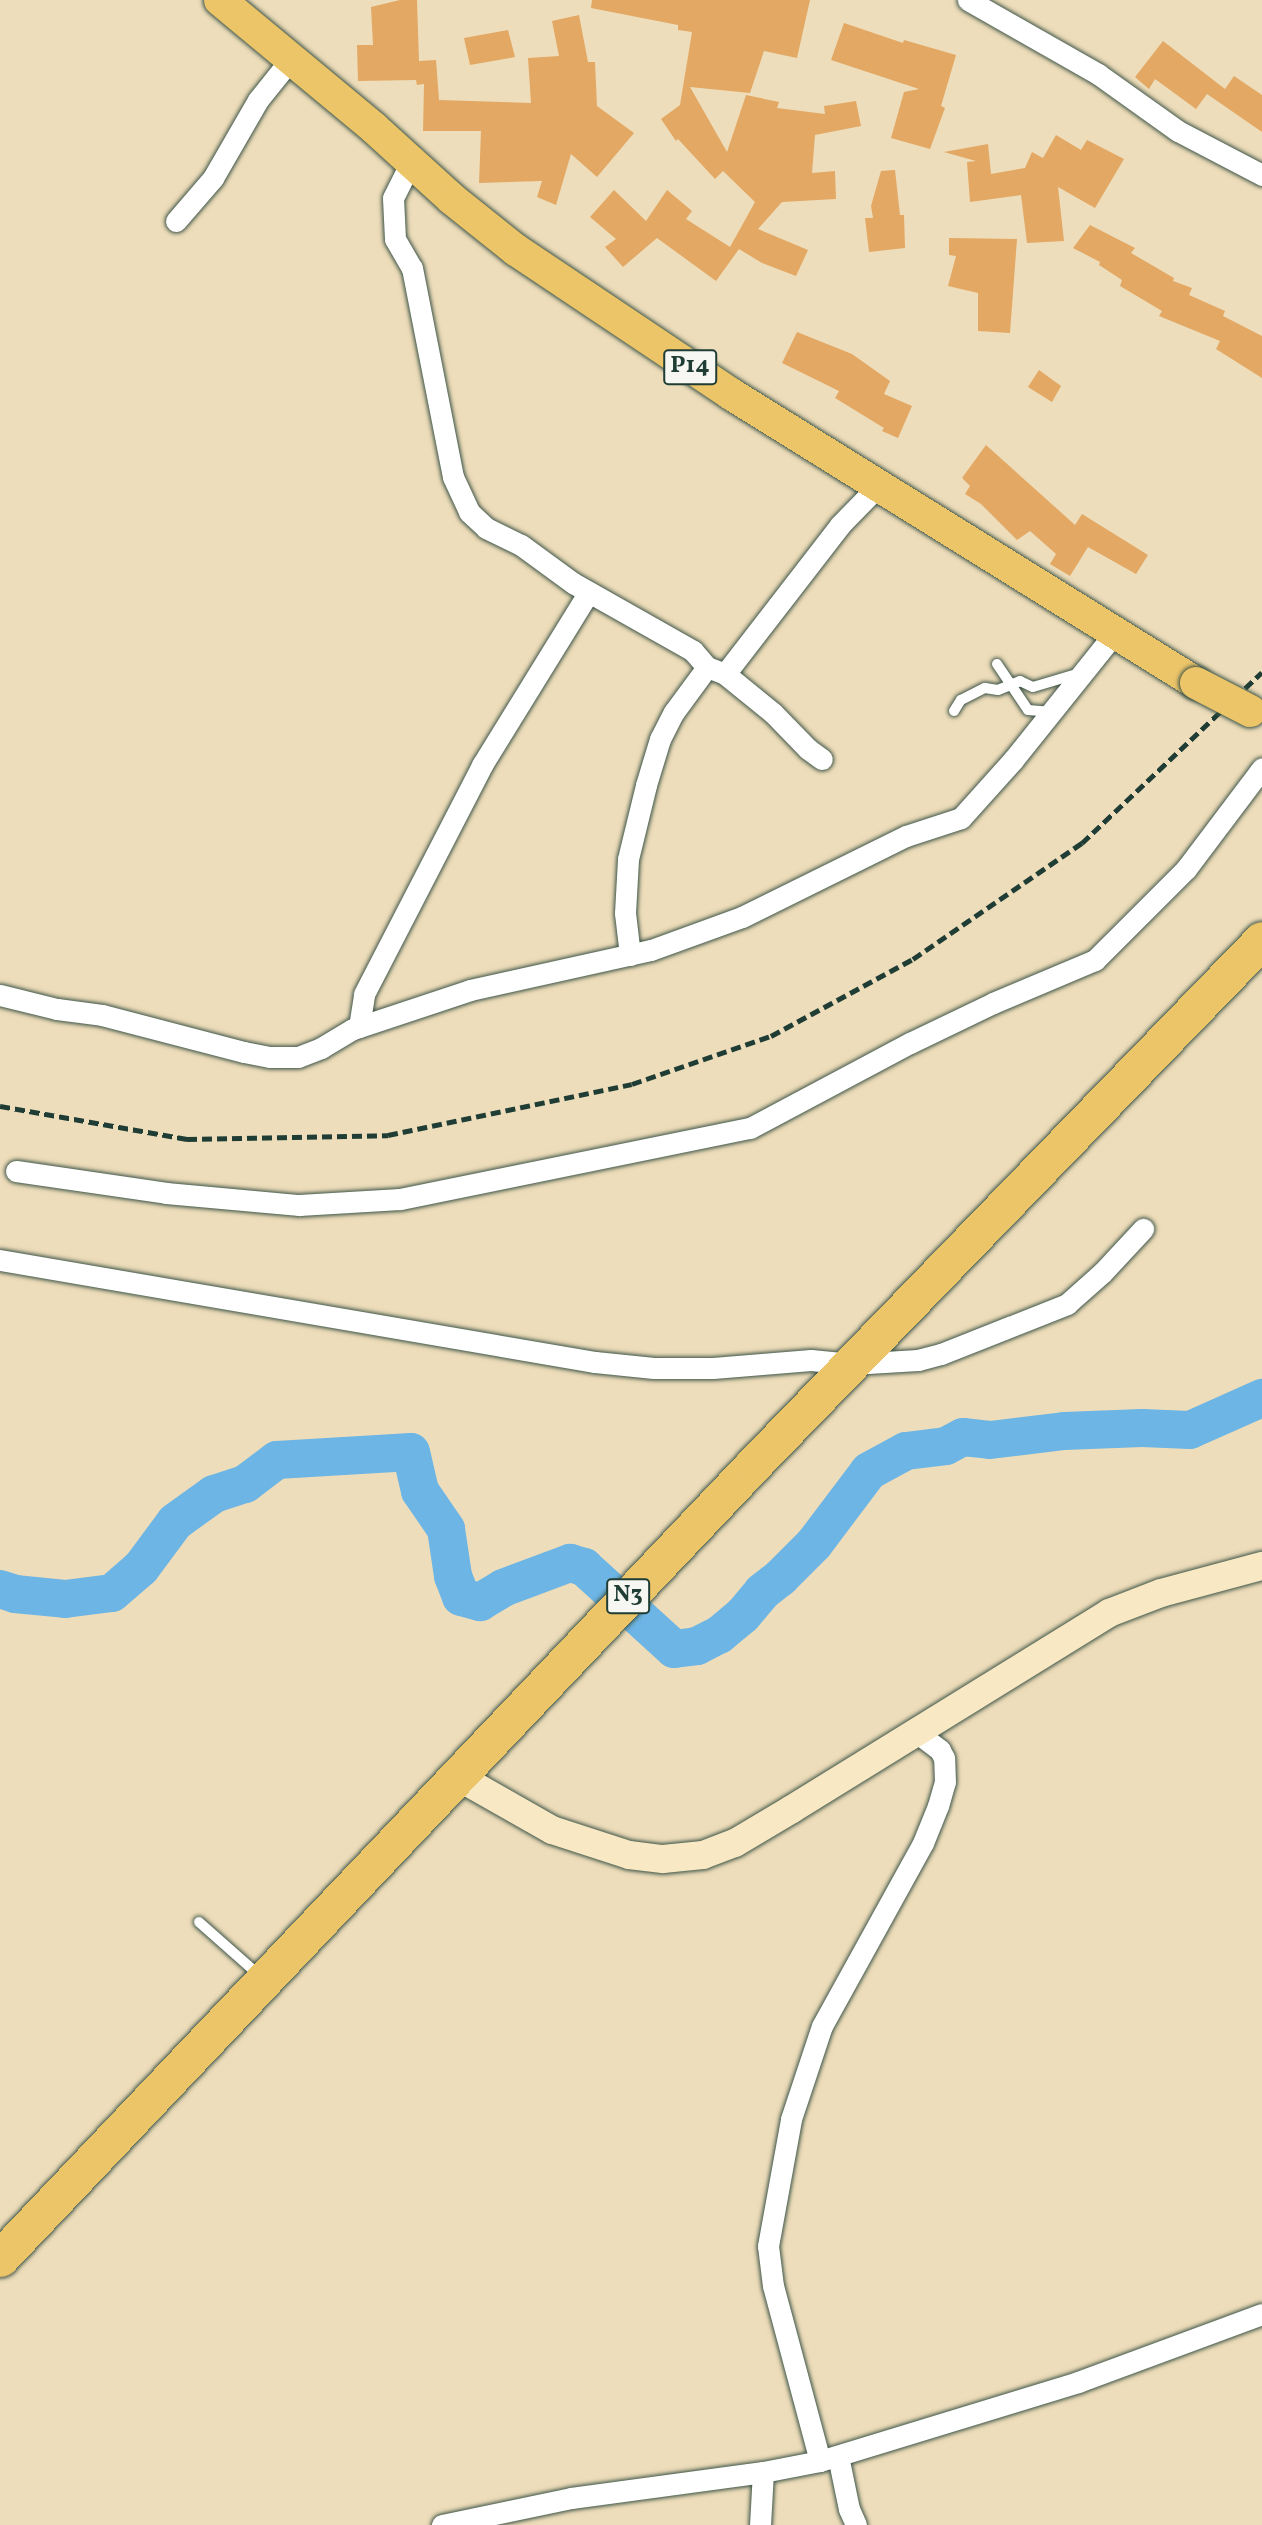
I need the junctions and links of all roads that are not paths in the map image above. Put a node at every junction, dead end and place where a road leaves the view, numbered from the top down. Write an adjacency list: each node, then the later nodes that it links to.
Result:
1 (220, 0): 3 (main road, P14)
2 (968, 0): 5 (street)
3 (291, 59): 4 (main road, P14); 6 (street)
4 (411, 162): 7 (main road, P14); 8 (street)
5 (1262, 175)
6 (176, 221)
7 (878, 486): 9 (main road, P14); 11 (street)
8 (589, 592): 11 (street); 22 (street)
9 (1114, 634): 12 (street); 16 (main road, P14, bridge)
10 (997, 664): 13 (lane)
11 (716, 670): 17 (street); 20 (street)
12 (1083, 673): 13 (lane); 15 (street)
13 (1011, 686): 14 (lane); 15 (lane)
14 (954, 711)
15 (1052, 712): 20 (street)
16 (1256, 715)
17 (822, 759)
18 (1262, 768): 23 (street)
19 (1262, 940): 26 (highway, N3)
20 (631, 955): 22 (street)
21 (0, 995): 22 (street)
22 (359, 1027)
23 (16, 1171)
24 (1143, 1229): 26 (street)
25 (0, 1260): 26 (street)
26 (851, 1364): 29 (highway, N3)
27 (1262, 1566): 28 (main road)
28 (915, 1731): 29 (main road); 34 (street)
29 (457, 1776): 31 (highway, N3)
30 (199, 1922): 31 (lane)
31 (265, 1980): 32 (highway, N3)
32 (0, 2258)
33 (1262, 2315): 34 (street)
34 (829, 2458): 35 (street); 38 (street)
35 (762, 2472): 36 (street); 37 (street)
36 (442, 2525)
37 (760, 2525)
38 (856, 2525)

